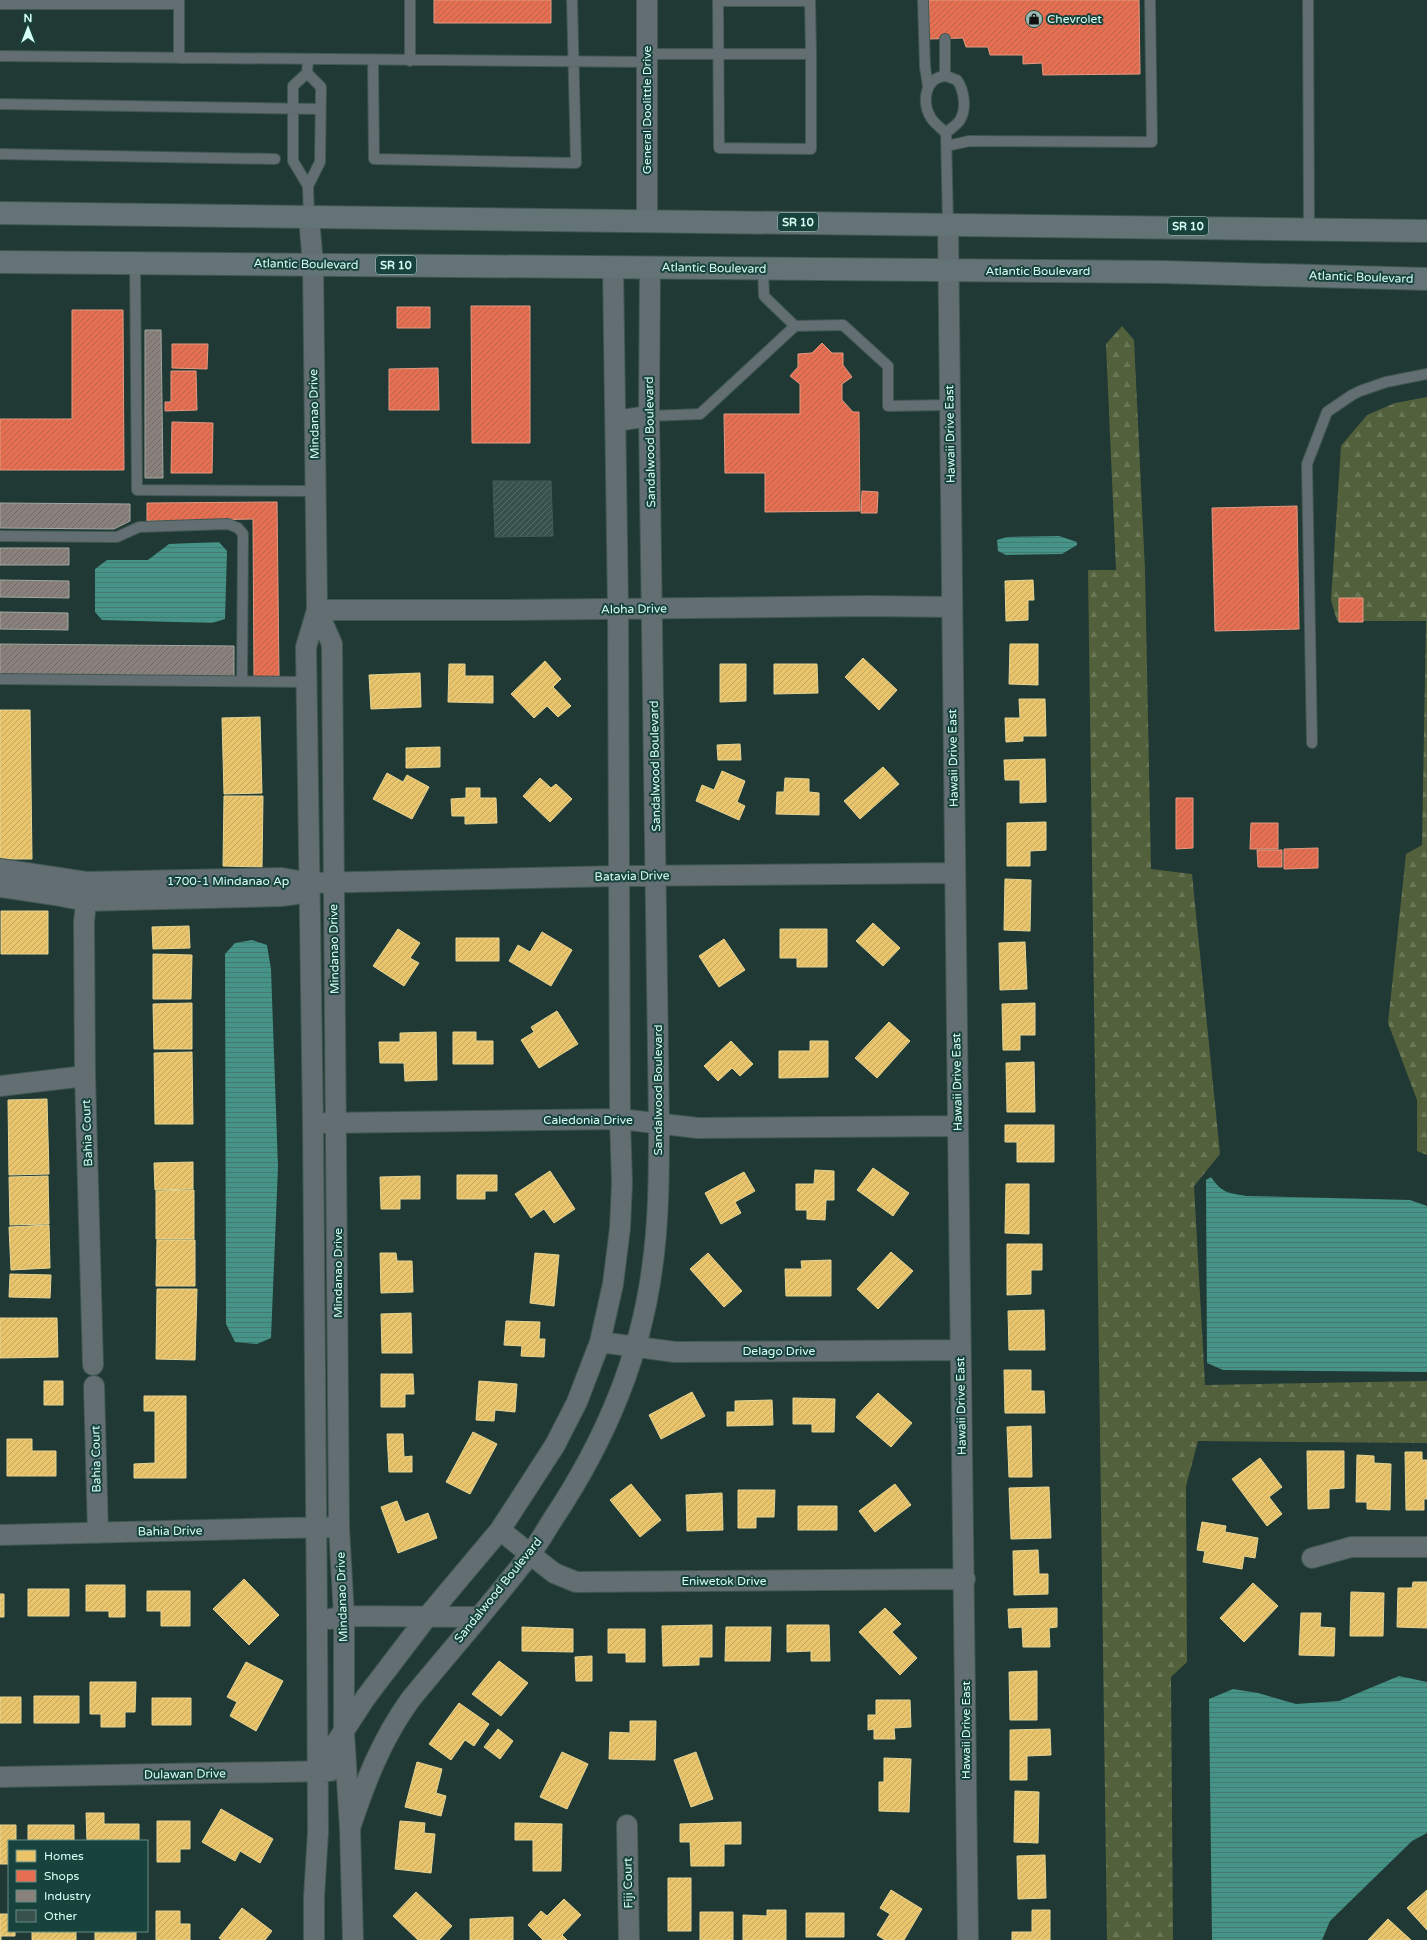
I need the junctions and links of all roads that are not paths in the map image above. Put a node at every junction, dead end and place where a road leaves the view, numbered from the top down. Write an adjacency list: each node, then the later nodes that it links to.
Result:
1 (410, 0): 17 (lane)
2 (572, 0): 18 (lane)
3 (647, 0): 14 (street, General Doolittle Drive)
4 (923, 0): 21 (lane)
5 (1150, 0): 26 (lane)
6 (1308, 0): 34 (lane)
7 (179, 2): 8 (lane); 13 (lane)
8 (0, 4)
9 (945, 39): 20 (lane)
10 (719, 54): 11 (lane); 11 (lane); 11 (lane); 14 (lane)
11 (811, 54)
12 (0, 56): 13 (lane)
13 (179, 58): 15 (lane)
14 (646, 58): 18 (lane); 32 (street, General Doolittle Drive)
15 (308, 60): 16 (lane); 19 (lane)
16 (373, 60): 17 (lane); 18 (lane)
17 (410, 61): 18 (lane)
18 (573, 62)
19 (308, 73): 23 (lane); 24 (lane)
20 (945, 76): 21 (lane); 25 (lane)
21 (928, 86): 25 (lane)
22 (0, 104): 23 (lane)
23 (293, 109): 24 (lane); 29 (lane)
24 (320, 109): 29 (lane)
25 (946, 133): 26 (lane)
26 (947, 146): 33 (lane)
27 (0, 154): 28 (lane)
28 (274, 159)
29 (308, 186): 31 (lane)
30 (0, 213): 31 (highway, SR 10)
31 (309, 218): 32 (highway, SR 10); 38 (street, Mindanao Drive)
32 (647, 221): 33 (highway, SR 10)
33 (948, 224): 34 (highway, SR 10); 42 (street, Hawaii Drive East)
34 (1309, 228): 35 (highway, SR 10)
35 (1427, 231)
36 (0, 262): 37 (highway, Atlantic Boulevard / SR 10)
37 (135, 262): 38 (highway, Atlantic Boulevard / SR 10); 49 (lane)
38 (313, 264): 39 (highway, Atlantic Boulevard / SR 10); 49 (street, Mindanao Drive)
39 (613, 267): 40 (highway, Atlantic Boulevard / SR 10); 48 (street)
40 (650, 267): 41 (highway, Atlantic Boulevard / SR 10); 47 (street, Sandalwood Boulevard)
41 (763, 268): 42 (highway, Atlantic Boulevard / SR 10); 44 (lane)
42 (948, 270): 43 (highway, Atlantic Boulevard / SR 10); 46 (street, Hawaii Drive East)
43 (1427, 279)
44 (795, 326): 46 (lane); 47 (lane)
45 (1427, 374): 58 (lane)
46 (950, 405): 51 (street, Hawaii Drive East)
47 (649, 416): 48 (street); 52 (street, Sandalwood Boulevard)
48 (616, 421): 53 (street)
49 (315, 491): 54 (street, Mindanao Drive)
50 (0, 536): 56 (lane)
51 (951, 607): 52 (street, Aloha Drive); 60 (street, Hawaii Drive East)
52 (653, 608): 53 (street, Aloha Drive); 62 (street, Sandalwood Boulevard)
53 (618, 609): 54 (street, Aloha Drive); 61 (street)
54 (317, 610): 57 (street, Mindanao Drive); 63 (street, Mindanao Drive)
55 (0, 679): 56 (lane)
56 (242, 681): 57 (lane)
57 (306, 682): 64 (street, Mindanao Drive)
58 (1312, 743)
59 (0, 869): 64 (street, 1700-1 Mindanao Ap)
60 (954, 873): 62 (street, Batavia Drive); 73 (street, Hawaii Drive East)
61 (618, 876): 62 (street, Batavia Drive); 63 (street, Batavia Drive); 69 (street)
62 (656, 876): 72 (street, Sandalwood Boulevard)
63 (333, 882): 64 (street, Batavia Drive); 71 (street, Mindanao Drive)
64 (310, 883): 66 (street, 1700-1 Mindanao Ap); 70 (street, Mindanao Drive)
65 (0, 887): 66 (street, 1700-1 Mindanao Ap)
66 (86, 901): 67 (street, Bahia Court)
67 (85, 1076): 68 (street); 77 (street, Bahia Court)
68 (0, 1086)
69 (620, 1118): 71 (street, Caledonia Drive); 72 (street, Caledonia Drive); 74 (street)
70 (313, 1123): 71 (street, Caledonia Drive); 80 (street, Mindanao Drive)
71 (337, 1123): 79 (street, Mindanao Drive)
72 (659, 1123): 73 (street, Caledonia Drive); 75 (street, Sandalwood Boulevard)
73 (958, 1126): 76 (street, Hawaii Drive East)
74 (600, 1342): 75 (street, Delago Drive); 81 (street)
75 (635, 1348): 76 (street, Delago Drive); 85 (street, Sandalwood Boulevard)
76 (960, 1350): 87 (street, Hawaii Drive East)
77 (93, 1365)
78 (94, 1386): 82 (street, Bahia Court)
79 (339, 1527): 80 (street, Bahia Drive); 88 (street, Mindanao Drive)
80 (316, 1528): 82 (street, Bahia Drive); 91 (street, Mindanao Drive)
81 (500, 1530): 85 (street, Eniwetok Drive); 89 (street)
82 (98, 1533): 83 (street, Bahia Drive)
83 (0, 1535)
84 (1427, 1547): 86 (street)
85 (531, 1553): 87 (street, Eniwetok Drive); 90 (street, Sandalwood Boulevard)
86 (1312, 1558)
87 (965, 1579): 102 (street, Hawaii Drive East)
88 (344, 1616): 89 (street); 91 (street); 92 (street, Mindanao Drive)
89 (427, 1617): 90 (street); 92 (street)
90 (477, 1617): 93 (street, Sandalwood Boulevard)
91 (317, 1621): 95 (street, Mindanao Drive)
92 (344, 1733): 94 (street, Mindanao Drive); 95 (street)
93 (371, 1769): 94 (street, Dulawan Drive); 98 (street, Sandalwood Boulevard)
94 (347, 1771): 95 (street, Dulawan Drive); 98 (street, Mindanao Drive)
95 (317, 1772): 96 (street, Dulawan Drive); 99 (street, Mindanao Drive)
96 (0, 1776)
97 (626, 1825): 101 (street, Fiji Court)
98 (350, 1828): 100 (street, Mindanao Drive)
99 (314, 1940)
100 (352, 1940)
101 (629, 1940)
102 (968, 1940)

